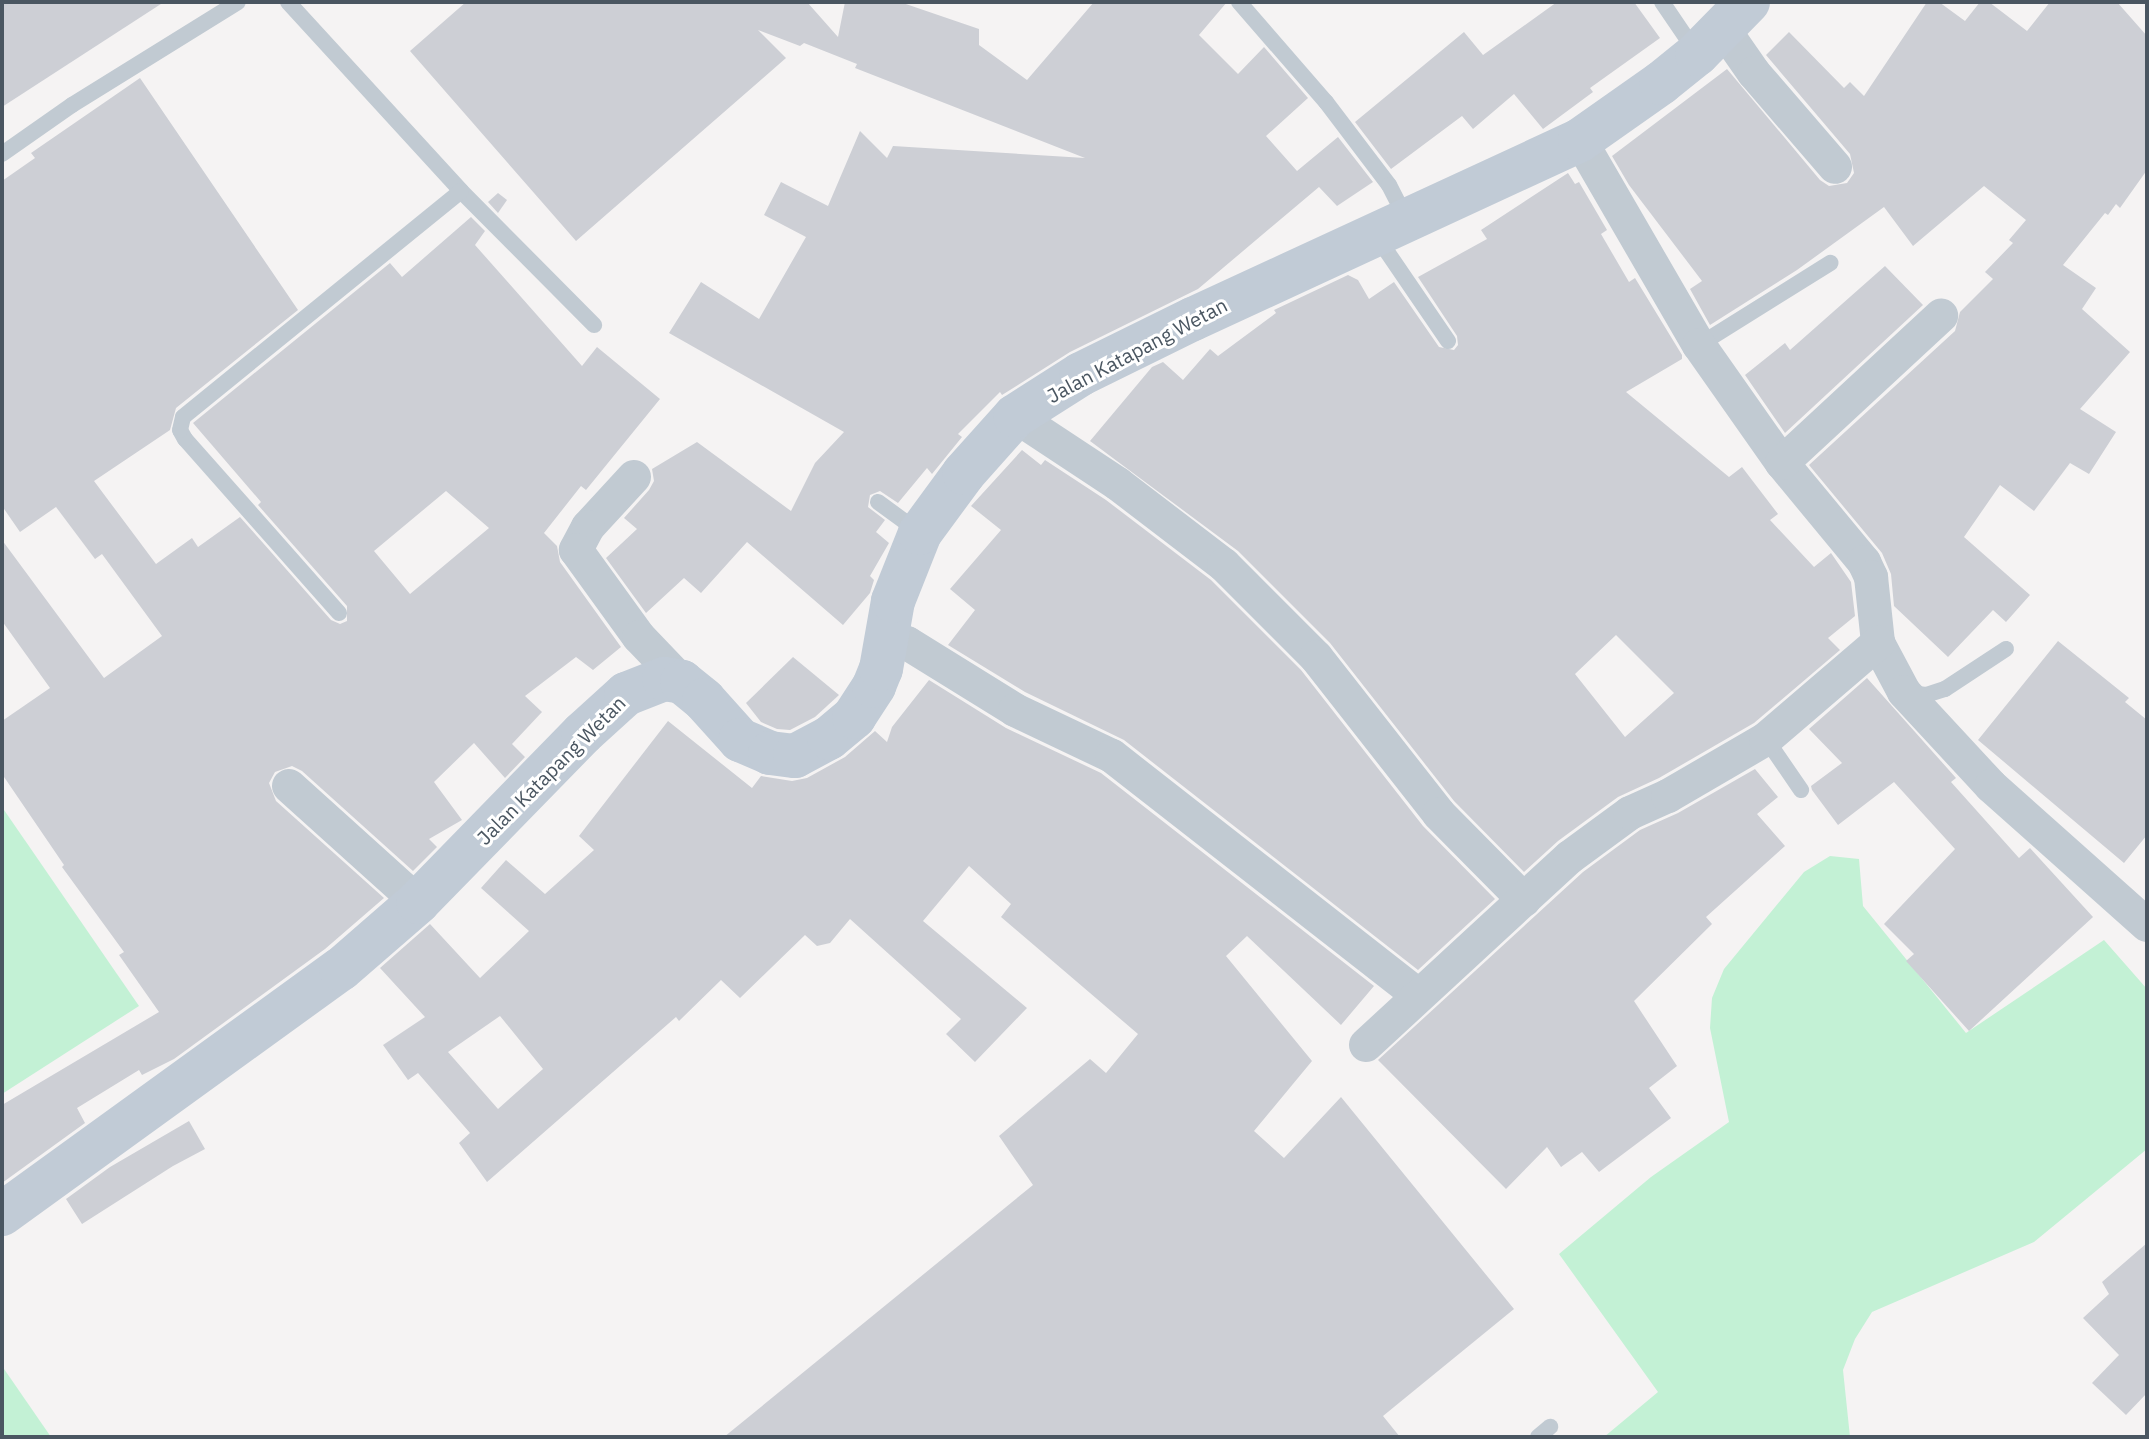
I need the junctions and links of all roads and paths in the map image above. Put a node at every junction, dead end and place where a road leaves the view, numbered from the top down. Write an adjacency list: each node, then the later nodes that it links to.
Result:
1 (238, 2): 7 (lane)
2 (288, 2): 9 (lane)
3 (1239, 2): 10 (lane)
4 (1662, 2): 5 (lane)
5 (1722, 28): 6 (street, Jalan Katapang Wetan); 8 (street)
6 (1580, 140): 10 (street, Jalan Katapang Wetan); 15 (street)
7 (2, 154)
8 (1835, 167)
9 (461, 191): 13 (lane); 21 (lane)
10 (1390, 225): 14 (lane); 16 (street, Jalan Katapang Wetan)
11 (1830, 263): 15 (lane)
12 (1941, 316): 17 (street)
13 (594, 325)
14 (1448, 341)
15 (1699, 345): 17 (street)
16 (1015, 416): 20 (street, Jalan Katapang Wetan); 30 (street)
17 (1782, 463): 23 (street)
18 (634, 477): 25 (street)
19 (878, 502): 20 (lane)
20 (920, 533): 22 (street, Jalan Katapang Wetan)
21 (339, 613)
22 (887, 637): 25 (street, Jalan Katapang Wetan); 33 (street)
23 (1878, 643): 26 (street); 27 (street)
24 (2006, 649): 26 (lane)
25 (682, 682): 31 (street, Jalan Katapang Wetan)
26 (1904, 692): 32 (street)
27 (1766, 739): 29 (lane); 30 (street)
28 (289, 786): 31 (street)
29 (1801, 790)
30 (1524, 900): 33 (street)
31 (418, 902): 35 (street, Jalan Katapang Wetan)
32 (2147, 925)
33 (1418, 995): 34 (street)
34 (1366, 1045)
35 (2, 1214)

